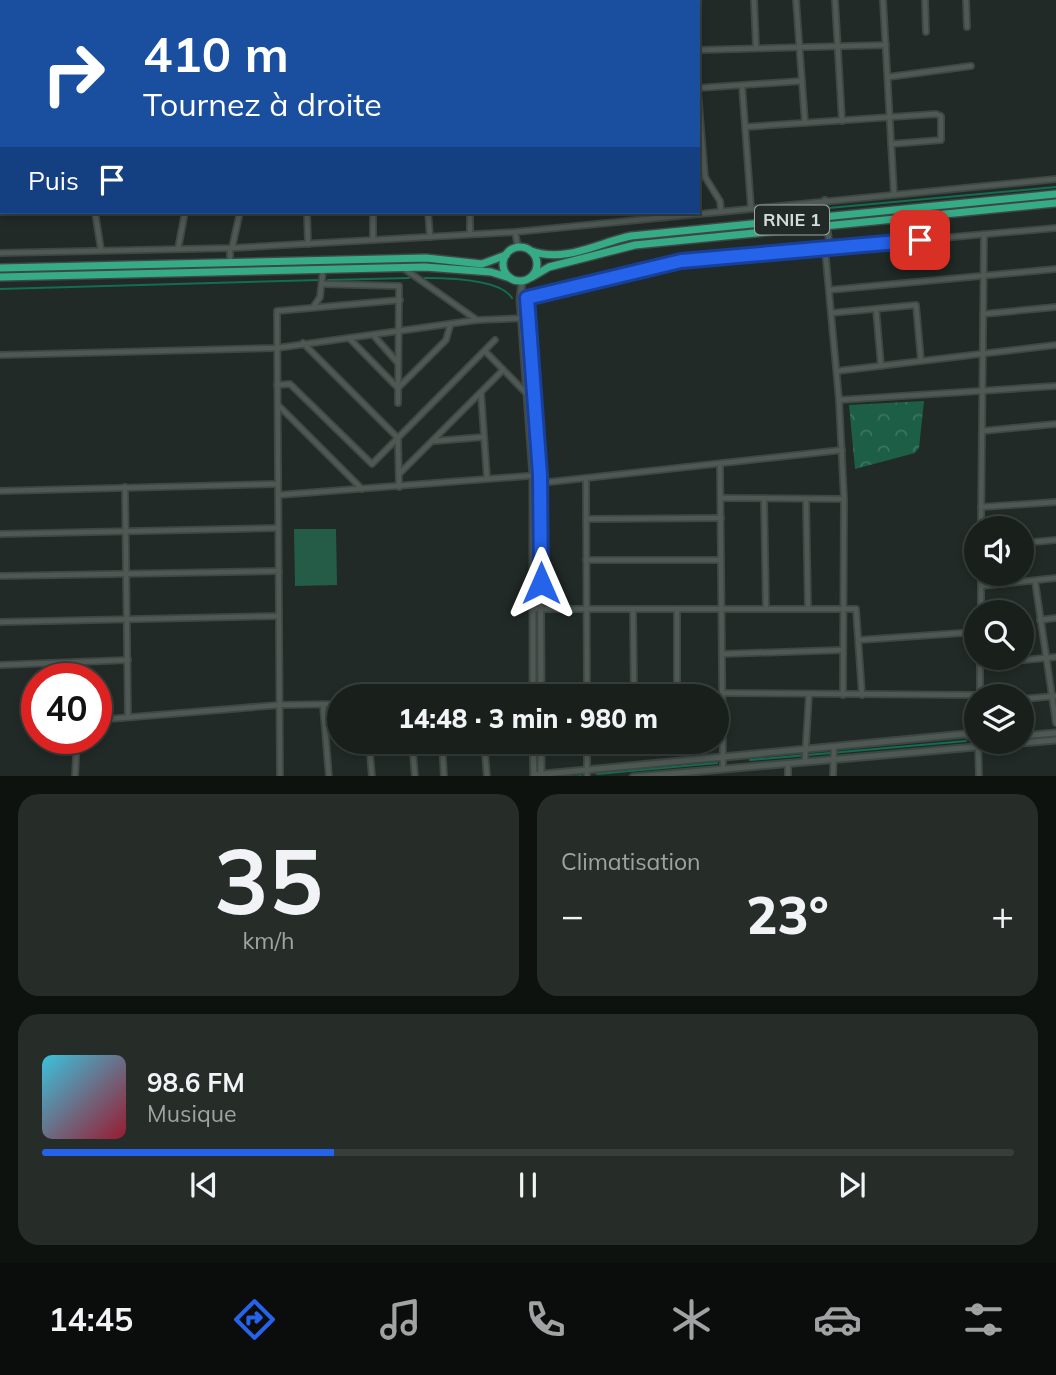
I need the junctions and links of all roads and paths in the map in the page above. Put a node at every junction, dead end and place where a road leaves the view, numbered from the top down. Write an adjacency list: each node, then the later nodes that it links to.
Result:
1 (754, 0): 12 (street)
2 (796, 0): 10 (street)
3 (835, 0): 9 (street)
4 (883, 0): 11 (street)
5 (925, 0): 8 (street)
6 (966, 0): 7 (street)
7 (967, 27)
8 (926, 32)
9 (837, 44): 10 (street); 11 (street); 21 (street)
10 (799, 45): 12 (street); 16 (street)
11 (886, 45): 15 (street)
12 (755, 46): 13 (street)
13 (700, 50)
14 (971, 66): 15 (street)
15 (888, 77): 20 (street)
16 (802, 81): 17 (street); 22 (street)
17 (742, 85): 18 (street); 23 (street)
18 (700, 90)
19 (700, 115): 31 (street)
20 (890, 118): 21 (street); 24 (street); 24 (street)
21 (842, 121): 22 (street)
22 (805, 123): 23 (street)
23 (745, 127): 30 (street)
24 (891, 144): 26 (street)
25 (1056, 179): 26 (street)
26 (894, 194): 28 (street)
27 (1056, 194): 41 (highway, RNIE 1)
28 (825, 200): 30 (street); 41 (street)
29 (1056, 204): 42 (highway, RNIE 1)
30 (751, 208): 31 (street)
31 (722, 211): 32 (street)
32 (700, 213)
33 (95, 214): 54 (street)
34 (185, 214): 52 (street)
35 (240, 214): 51 (street)
36 (307, 214): 49 (street)
37 (373, 214): 48 (street)
38 (428, 214): 47 (street)
39 (470, 214): 45 (street)
40 (692, 214): 44 (street)
41 (826, 217): 55 (highway, RNIE 1)
42 (827, 226): 53 (street); 65 (highway, RNIE 1)
43 (1056, 228): 46 (street)
44 (515, 232): 45 (street); 50 (street)
45 (470, 234): 47 (street)
46 (984, 234): 53 (street); 63 (street)
47 (430, 237): 48 (street)
48 (373, 240): 49 (street)
49 (308, 244): 51 (street)
50 (517, 247): 55 (highway, RNIE 1); 57 (highway)
51 (231, 248): 52 (street); 58 (street)
52 (178, 249): 54 (street)
53 (827, 249): 69 (street); 70 (street)
54 (101, 250): 56 (street)
55 (531, 251): 65 (highway)
56 (0, 253)
57 (506, 255): 58 (highway); 66 (highway)
58 (230, 262): 60 (highway)
59 (402, 267): 61 (highway); 66 (highway); 79 (street)
60 (0, 268)
61 (323, 269): 64 (highway); 68 (street)
62 (1056, 269): 63 (street)
63 (984, 276): 69 (street); 76 (street)
64 (0, 277)
65 (531, 277): 67 (highway, RNIE 1)
66 (510, 278): 67 (highway)
67 (522, 281): 70 (street)
68 (323, 284): 71 (street); 72 (street)
69 (829, 290): 75 (street)
70 (525, 295): 77 (street); 78 (street)
71 (400, 300): 72 (street); 81 (street)
72 (314, 306): 87 (street)
73 (1056, 307): 76 (street)
74 (876, 309): 75 (street); 91 (street); 93 (street)
75 (831, 313): 95 (street)
76 (983, 314): 89 (street)
77 (521, 318): 78 (street); 79 (street); 101 (street)
78 (528, 318): 114 (street)
79 (477, 320): 80 (street)
80 (450, 326): 81 (street); 98 (street)
81 (399, 333): 82 (street); 92 (street)
82 (374, 336): 83 (street); 92 (street)
83 (350, 338): 85 (street); 98 (street)
84 (495, 341): 88 (street)
85 (303, 343): 87 (street); 108 (street)
86 (1056, 345): 89 (street)
87 (277, 348): 90 (street); 96 (street)
88 (485, 351): 94 (street); 108 (street)
89 (983, 354): 91 (street); 99 (street)
90 (0, 355)
91 (921, 361): 93 (street)
92 (398, 363): 98 (street)
93 (881, 366): 95 (street)
94 (503, 370): 100 (street); 101 (street)
95 (836, 371): 102 (street)
96 (277, 385): 104 (street); 108 (street)
97 (1056, 386): 99 (street)
98 (398, 388): 103 (street)
99 (982, 391): 102 (street); 106 (street)
100 (481, 392): 107 (street); 109 (street)
101 (526, 393): 113 (street)
102 (839, 400): 110 (street)
103 (398, 403)
104 (278, 404): 118 (street); 122 (street)
105 (1056, 424): 106 (street)
106 (982, 431): 130 (street)
107 (484, 437): 109 (street); 115 (street)
108 (398, 441): 112 (street)
109 (433, 441): 112 (street)
110 (842, 450): 111 (street); 128 (street)
111 (720, 464): 116 (street); 125 (street)
112 (399, 474): 121 (street)
113 (533, 475): 114 (street); 115 (street); 119 (street)
114 (540, 475): 117 (street)
115 (487, 478): 121 (street)
116 (586, 478): 117 (street); 133 (street)
117 (540, 483): 119 (street); 149 (street)
118 (278, 484): 120 (street); 124 (street)
119 (533, 485): 148 (street)
120 (125, 487): 123 (street); 135 (street)
121 (399, 487): 122 (street)
122 (362, 489): 124 (street)
123 (0, 491)
124 (278, 495): 134 (street)
125 (721, 498): 126 (street); 132 (street)
126 (764, 499): 127 (street); 154 (street)
127 (806, 499): 128 (street); 155 (street)
128 (844, 499): 156 (street)
129 (1056, 502): 130 (street)
130 (981, 508): 131 (street)
131 (981, 516)
132 (721, 518): 133 (street); 140 (street)
133 (586, 519): 139 (street)
134 (278, 528): 135 (street); 141 (street)
135 (125, 531): 136 (street); 142 (street)
136 (0, 534)
137 (1056, 540): 138 (street)
138 (1034, 542)
139 (586, 560): 140 (street); 150 (street)
140 (721, 560): 153 (street)
141 (279, 571): 142 (street); 157 (street)
142 (126, 574): 143 (street); 158 (street)
143 (0, 576)
144 (1056, 578): 145 (street)
145 (1035, 581): 160 (street)
146 (981, 586): 147 (street)
147 (981, 600)
148 (533, 608): 149 (street); 171 (street)
149 (541, 608): 150 (street); 172 (street)
150 (586, 608): 151 (street); 173 (street)
151 (633, 608): 152 (street); 174 (street)
152 (677, 608): 153 (street); 175 (street)
153 (721, 608): 154 (street); 165 (street)
154 (766, 608): 155 (street)
155 (808, 608): 156 (street)
156 (842, 608): 163 (street); 164 (street)
157 (279, 617): 158 (street); 184 (street)
158 (127, 618): 161 (street); 169 (street)
159 (1056, 618): 160 (street)
160 (1040, 620): 167 (street)
161 (0, 622)
162 (964, 633): 163 (street)
163 (859, 640): 180 (street)
164 (842, 650): 165 (street); 179 (street)
165 (722, 654): 176 (street)
166 (1056, 657): 167 (street)
167 (1046, 658): 168 (street); 182 (street)
168 (1034, 659)
169 (128, 660): 170 (street); 187 (street)
170 (0, 666)
171 (533, 684)
172 (541, 684)
173 (587, 684)
174 (634, 684)
175 (677, 684)
176 (723, 684)
177 (729, 693): 178 (street)
178 (809, 694): 179 (street); 197 (street)
179 (843, 695): 180 (street)
180 (862, 695): 181 (street)
181 (964, 696)
182 (1054, 696): 183 (street); 189 (street)
183 (1034, 698)
184 (279, 705): 185 (street); 187 (street); 217 (street)
185 (323, 705): 186 (street); 218 (street)
186 (327, 705)
187 (128, 717): 188 (street)
188 (112, 718)
189 (1056, 723)
190 (1056, 733): 192 (street)
191 (964, 734): 196 (street)
192 (1034, 735)
193 (1056, 740): 194 (street)
194 (1034, 741)
195 (964, 744): 209 (street)
196 (834, 747): 197 (street); 209 (street)
197 (806, 749): 208 (street); 210 (street)
198 (76, 754): 216 (street)
199 (370, 754): 219 (street)
200 (413, 754): 220 (street)
201 (443, 754): 221 (street)
202 (485, 754): 222 (street)
203 (533, 754): 223 (street)
204 (541, 754): 215 (street)
205 (587, 754): 214 (street)
206 (723, 754): 208 (street)
207 (978, 754): 228 (street)
208 (723, 757): 213 (street); 214 (street)
209 (833, 758): 210 (street); 227 (street)
210 (805, 760): 211 (street)
211 (788, 762): 212 (street); 226 (street)
212 (744, 766): 213 (street); 225 (street)
213 (723, 768): 224 (street)
214 (587, 773): 215 (street)
215 (541, 775): 223 (street)
216 (75, 776)
217 (280, 776)
218 (330, 776)
219 (372, 776)
220 (415, 776)
221 (444, 776)
222 (487, 776)
223 (534, 776)
224 (633, 776)
225 (744, 776)
226 (788, 776)
227 (833, 776)
228 (979, 776)

